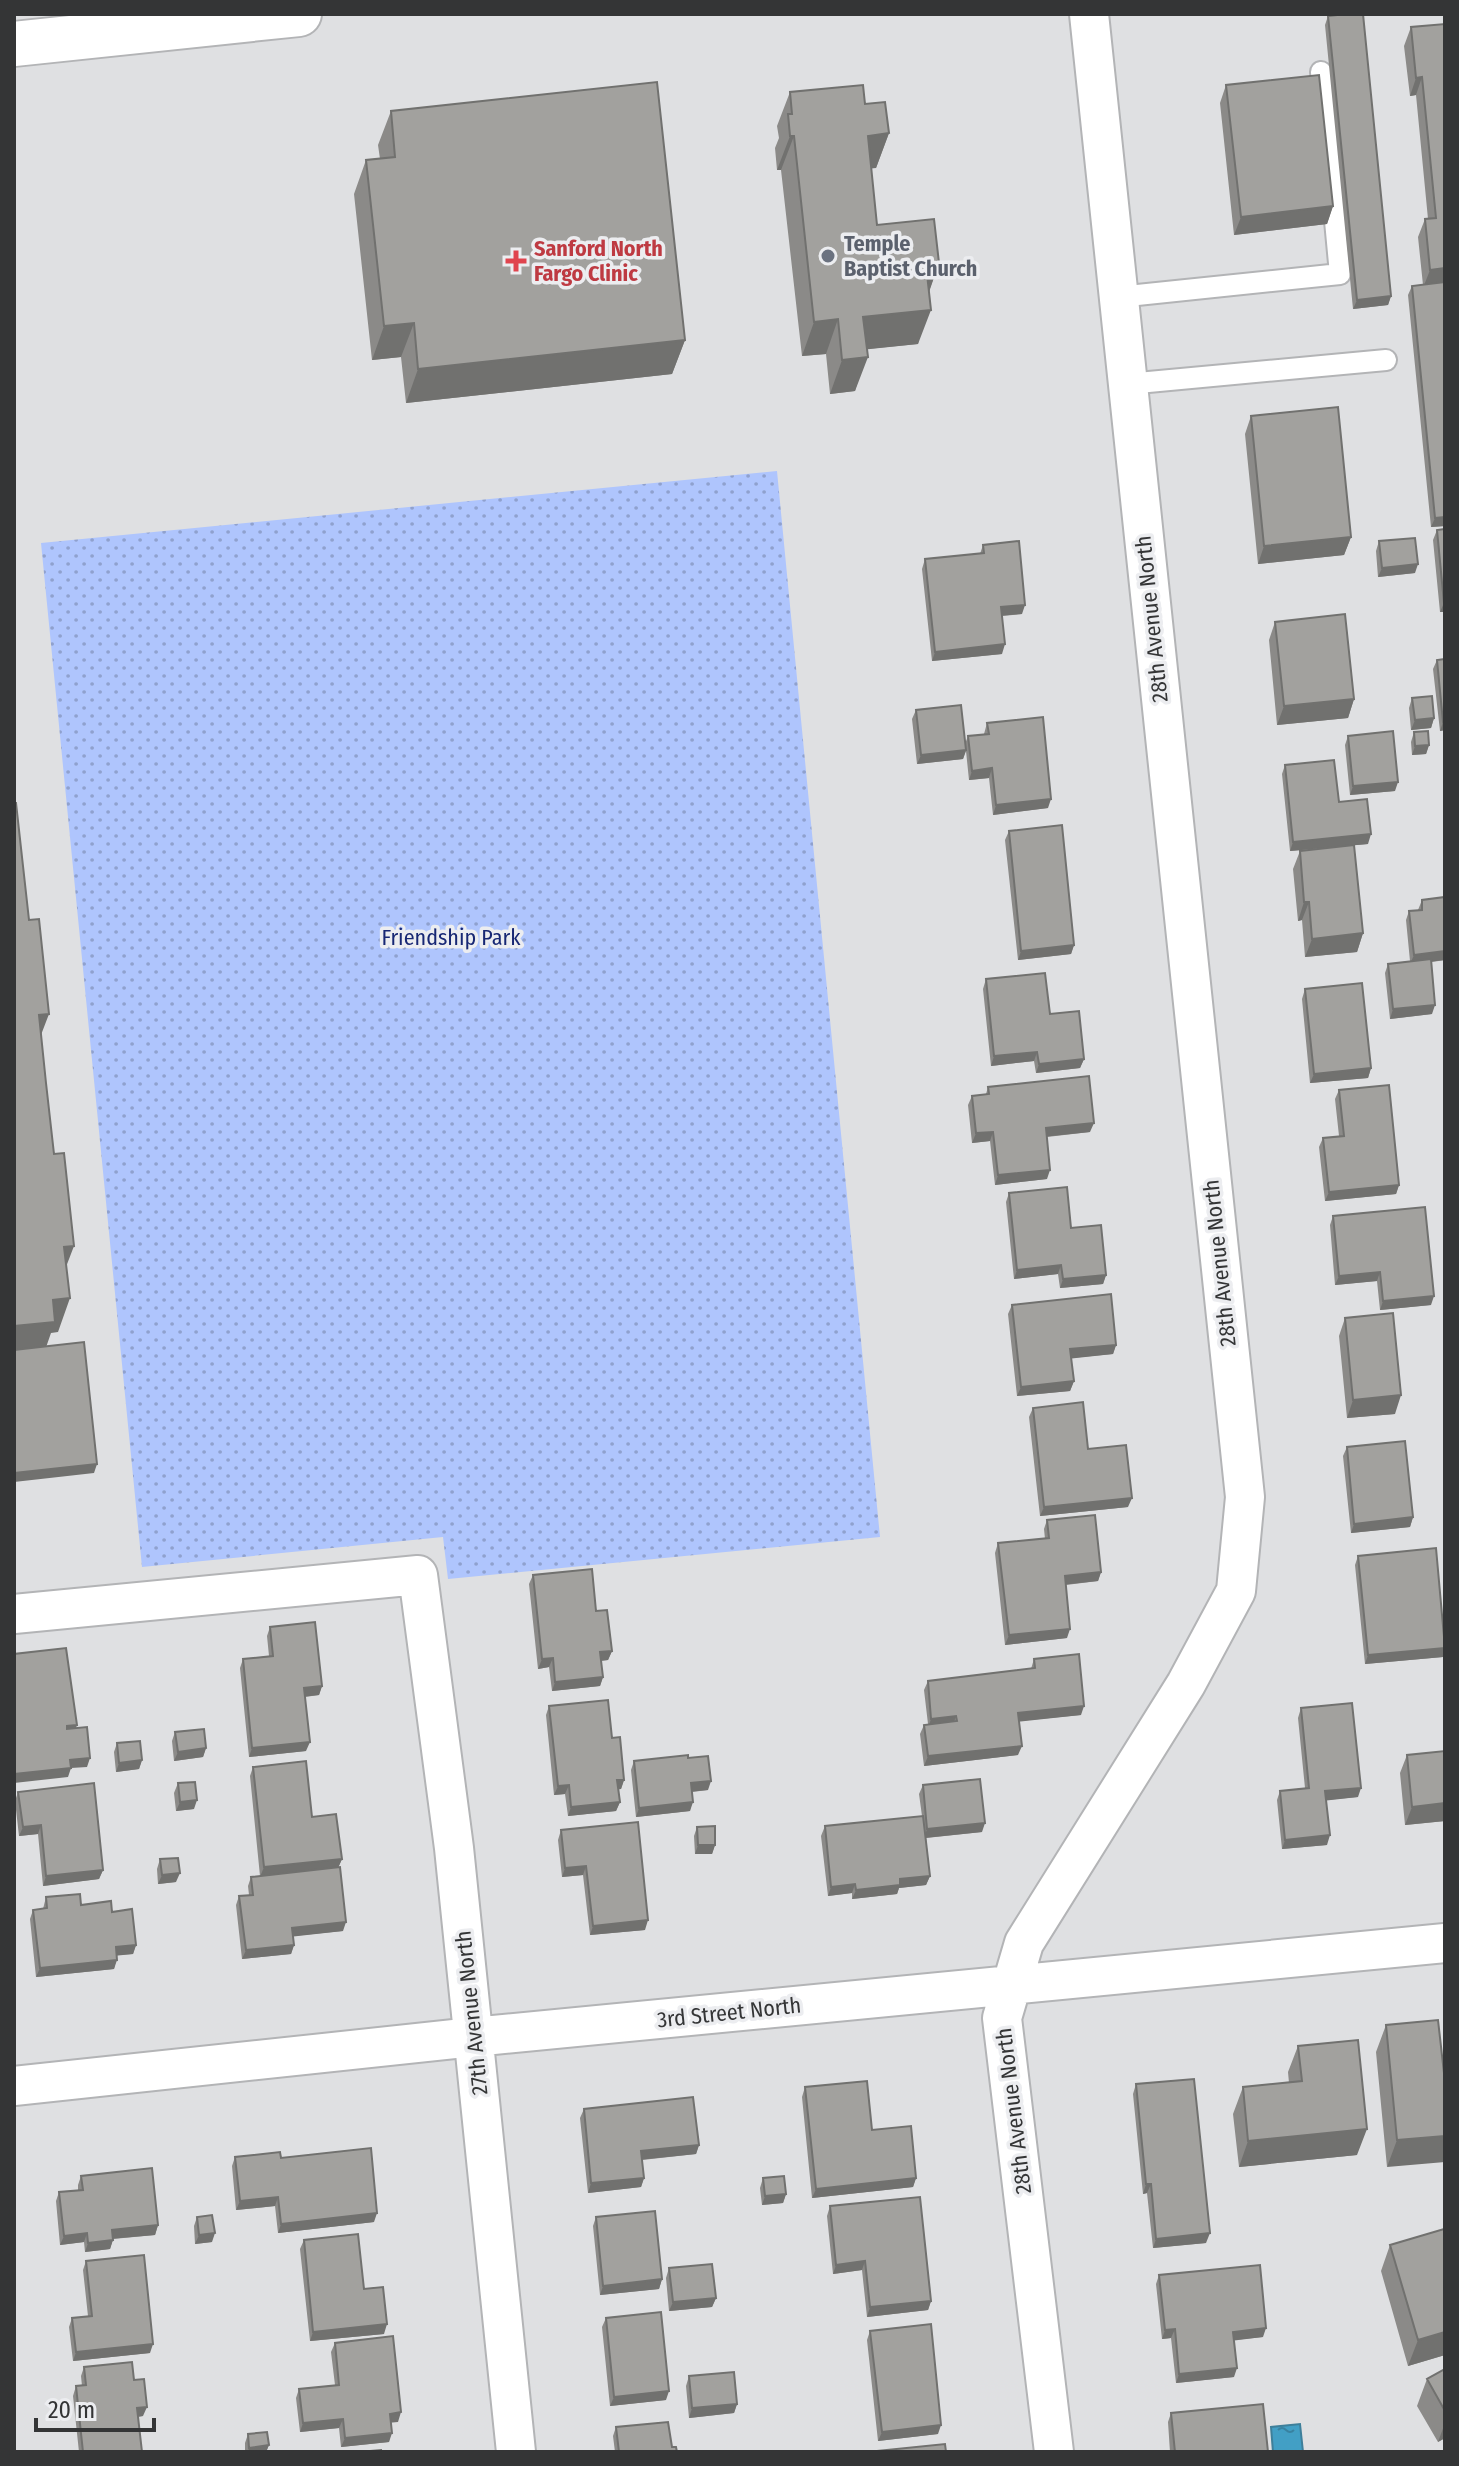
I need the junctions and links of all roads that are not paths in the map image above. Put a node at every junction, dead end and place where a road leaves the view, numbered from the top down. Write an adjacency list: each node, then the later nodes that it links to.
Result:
1 (299, 14): 3 (street)
2 (1089, 14): 5 (street, 28th Avenue North)
3 (14, 44)
4 (1321, 72): 5 (lane)
5 (1118, 297): 7 (street, 28th Avenue North)
6 (1386, 360): 7 (lane)
7 (1127, 384): 10 (street, 28th Avenue North)
8 (14, 1614): 11 (street, 27th Avenue North)
9 (1445, 1943): 10 (street, 3rd Street North)
10 (1012, 1984): 11 (street, 3rd Street North); 14 (street, 28th Avenue North)
11 (473, 2037): 12 (street, 3rd Street North); 13 (street, 27th Avenue North)
12 (14, 2086)
13 (516, 2452)
14 (1054, 2452)

